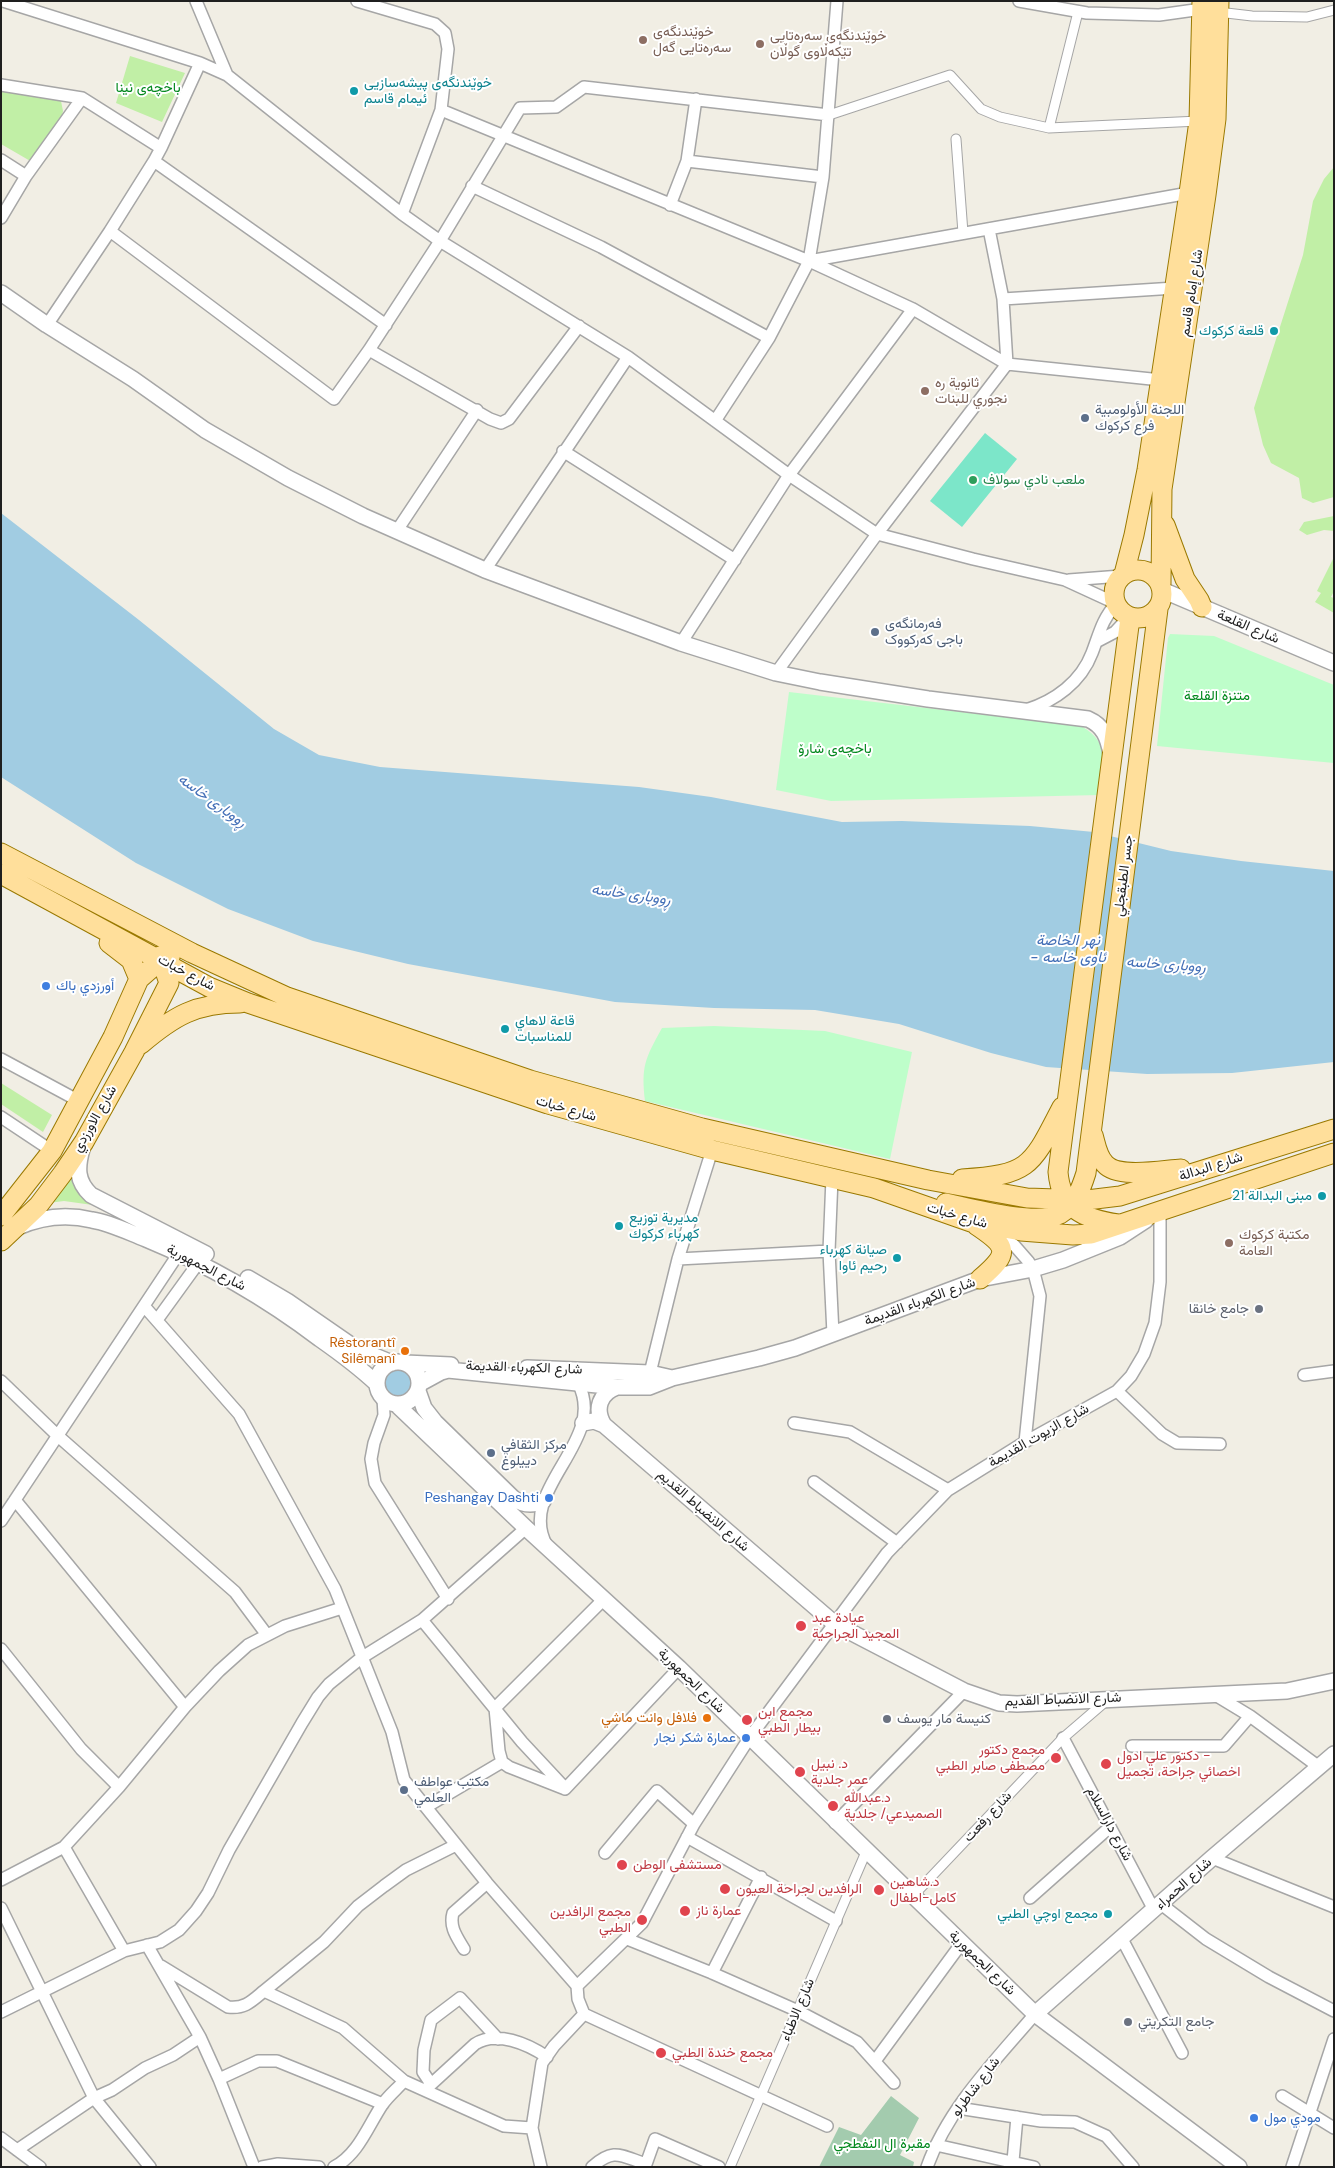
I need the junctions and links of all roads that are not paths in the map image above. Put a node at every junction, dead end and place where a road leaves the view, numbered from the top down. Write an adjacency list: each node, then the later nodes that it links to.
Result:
1 (3, 1): 11 (street)
2 (196, 1): 12 (street)
3 (357, 1): 7 (street)
4 (387, 1): 7 (street)
5 (838, 1): 17 (street)
6 (1019, 1): 10 (street)
7 (375, 3): 16 (street)
8 (1210, 6): 9 (street); 10 (street); 18 (main road, شارع إمام قاسم); 54 (main road, شارع إمام قاسم)
9 (1334, 10)
10 (1078, 12): 19 (street)
11 (200, 64): 12 (street); 22 (street)
12 (227, 75): 31 (street)
13 (1, 85): 14 (street)
14 (82, 98): 22 (street); 26 (street)
15 (696, 99): 17 (street); 20 (street); 25 (street)
16 (441, 110): 20 (street); 31 (street)
17 (829, 115): 19 (street); 27 (street)
18 (1199, 121): 19 (street); 29 (main road, شارع إمام قاسم)
19 (1049, 128)
20 (502, 136): 28 (street); 30 (street)
21 (956, 139): 35 (street)
22 (161, 148): 24 (street)
23 (1, 160): 26 (street)
24 (154, 161): 34 (street); 43 (street)
25 (687, 161): 27 (street); 30 (street)
26 (26, 176): 32 (street)
27 (823, 177): 37 (street)
28 (472, 186): 36 (street); 45 (street)
29 (1189, 193): 33 (street); 38 (main road, شارع إمام قاسم)
30 (670, 205): 37 (street)
31 (402, 214): 36 (street)
32 (1, 218)
33 (989, 229): 35 (street); 40 (street)
34 (110, 231): 42 (street); 46 (street)
35 (963, 233): 37 (street)
36 (440, 241): 43 (street); 44 (street)
37 (809, 261): 41 (street); 45 (street)
38 (1174, 288): 40 (street); 49 (main road, شارع إمام قاسم)
39 (1, 293): 42 (street)
40 (1003, 299): 48 (street)
41 (913, 309): 48 (street); 53 (street)
42 (47, 325): 55 (street)
43 (386, 325): 46 (street)
44 (579, 326): 47 (street); 50 (street)
45 (769, 338): 51 (street)
46 (369, 350): 50 (street)
47 (628, 357): 51 (street); 52 (street)
48 (1006, 364): 49 (street); 56 (street)
49 (1161, 380): 59 (main road, شارع إمام قاسم)
50 (477, 410): 55 (street)
51 (715, 421): 53 (street)
52 (563, 452): 57 (street); 58 (street)
53 (789, 475): 56 (street); 57 (street)
54 (1160, 514): 61 (main road, شارع إمام قاسم); 62 (main road)
55 (396, 532): 58 (street)
56 (877, 534): 60 (street); 68 (street)
57 (734, 560): 66 (street)
58 (485, 570): 66 (street)
59 (1123, 575): 60 (street); 61 (main road); 64 (main road)
60 (1065, 580): 64 (street)
61 (1161, 587): 62 (street, شارع القلعة); 63 (main road)
62 (1202, 607): 67 (street, شارع القلعة)
63 (1158, 609): 64 (main road); 86 (main road, جسر الطبقجلي)
64 (1122, 611): 65 (street); 65 (street); 70 (main road, جسر الطبقجلي)
65 (1096, 642): 69 (street)
66 (681, 643): 68 (street)
67 (1334, 663)
68 (776, 673): 69 (street)
69 (1025, 710): 70 (street)
70 (1112, 758): 82 (main road, جسر الطبقجلي)
71 (1, 853): 74 (main road, شارع خبات)
72 (1, 874): 73 (main road, شارع خبات)
73 (30, 890): 74 (main road, شارع خبات); 77 (main road)
74 (149, 940): 75 (main road, شارع خبات); 76 (main road, شارع خبات)
75 (162, 961): 76 (main road); 77 (main road)
76 (181, 965): 78 (main road, شارع خبات); 79 (main road, شارع الاورزدي); 94 (main road, شارع خبات)
77 (139, 979): 81 (main road, شارع الاورزدي)
78 (248, 1003): 79 (main road); 89 (main road, شارع خبات)
79 (134, 1052): 83 (main road, شارع الاورزدي)
80 (1, 1060): 84 (street)
81 (89, 1082): 83 (main road); 84 (main road, شارع الاورزدي)
82 (1069, 1091): 94 (main road); 96 (main road, جسر الطبقجلي)
83 (111, 1092): 88 (main road, شارع الاورزدي)
84 (79, 1101): 90 (main road, شارع الاورزدي)
85 (1, 1116): 90 (street)
86 (1092, 1129): 92 (main road); 96 (main road, جسر الطبقجلي)
87 (1334, 1129): 92 (main road, شارع البدالة)
88 (84, 1142): 100 (main road, شارع الاورزدي); 110 (street, شارع الجمهورية)
89 (712, 1150): 93 (main road, شارع خبات); 103 (street)
90 (52, 1151): 100 (main road, شارع الاورزدي)
91 (1334, 1154): 97 (main road, شارع البدالة)
92 (1215, 1165): 96 (main road, شارع البدالة)
93 (832, 1178): 95 (main road, شارع خبات); 101 (street)
94 (928, 1180): 96 (main road, شارع خبات)
95 (874, 1188): 96 (main road); 98 (main road, شارع خبات)
96 (1075, 1201): 99 (main road)
97 (1160, 1210): 99 (main road, شارع خبات); 105 (street, شارع الكهرباء القديمة); 120 (street, شارع الزيوت القديمة)
98 (971, 1222): 99 (main road, شارع خبات); 105 (street); 106 (main road)
99 (1118, 1224)
100 (5, 1229): 102 (street, شارع الجمهورية)
101 (829, 1251): 103 (street); 109 (street)
102 (179, 1253): 104 (street, شارع الجمهورية); 107 (street)
103 (678, 1259): 112 (street)
104 (199, 1262): 108 (street); 119 (street, شارع الجمهورية)
105 (1034, 1269): 106 (street, شارع الكهرباء القديمة); 126 (street)
106 (980, 1280): 109 (street, شارع الكهرباء القديمة)
107 (144, 1306): 108 (street); 125 (street)
108 (157, 1320): 138 (street)
109 (833, 1334): 114 (street, شارع الكهرباء القديمة)
110 (399, 1363): 112 (street, شارع الكهرباء القديمة); 118 (street); 119 (street)
111 (1334, 1371): 113 (street)
112 (650, 1373): 114 (street, شارع الكهرباء القديمة)
113 (1304, 1375)
114 (672, 1378): 117 (street, شارع الكهرباء القديمة)
115 (1, 1382): 125 (street)
116 (578, 1383): 117 (street, شارع الكهرباء القديمة); 118 (street, شارع الكهرباء القديمة); 122 (street)
117 (617, 1387): 124 (street)
118 (419, 1388): 121 (street); 130 (street)
119 (380, 1391): 121 (street); 136 (street)
120 (1117, 1391): 126 (street, شارع الزيوت القديمة); 127 (street)
121 (397, 1405): 133 (street, شارع الجمهورية)
122 (583, 1423): 124 (street); 130 (street)
123 (794, 1423): 129 (street)
124 (604, 1425): 140 (street, شارع الانضباط القديم)
125 (58, 1436): 131 (street); 141 (street)
126 (1025, 1442): 129 (street, شارع الزيوت القديمة)
127 (1220, 1444)
128 (814, 1482): 134 (street)
129 (948, 1490): 134 (street, شارع الزيوت القديمة)
130 (543, 1501): 135 (street)
131 (9, 1503): 132 (street); 149 (street)
132 (1, 1521)
133 (526, 1528): 135 (street, شارع الجمهورية); 136 (street)
134 (897, 1543): 140 (street, شارع الزيوت القديمة)
135 (551, 1551): 137 (street, شارع الجمهورية)
136 (448, 1599): 139 (street)
137 (604, 1600): 144 (street, شارع الجمهورية); 150 (street)
138 (342, 1608): 141 (street); 143 (street)
139 (422, 1620): 143 (street); 150 (street)
140 (835, 1624): 146 (street, شارع الانضباط القديم); 152 (street, شارع الزيوت القديمة)
141 (267, 1635): 149 (street)
142 (1, 1649): 158 (street)
143 (361, 1658): 160 (street); 182 (street)
144 (679, 1668): 152 (street, شارع الجمهورية); 159 (street)
145 (1334, 1681): 147 (street, شارع الانضباط القديم)
146 (964, 1692): 148 (street, شارع الانضباط القديم); 161 (street)
147 (1216, 1696): 148 (street, شارع الانضباط القديم); 151 (street)
148 (1109, 1699): 153 (street, شارع رفعت)
149 (185, 1707): 158 (street)
150 (495, 1708): 156 (street); 159 (street)
151 (1250, 1716): 154 (street); 157 (street)
152 (750, 1737): 161 (street, شارع الجمهورية); 162 (street, شارع الزيوت القديمة)
153 (1063, 1738): 163 (street, شارع دارالسلام); 173 (street, شارع رفعت)
154 (1132, 1746)
155 (1334, 1754): 157 (street, شارع الحمراء)
156 (502, 1762): 159 (street); 160 (street)
157 (1319, 1767): 169 (street, شارع الحمراء)
158 (119, 1787): 166 (street)
159 (565, 1789)
160 (426, 1807): 165 (street)
161 (835, 1823): 167 (street, شارع الجمهورية)
162 (694, 1824): 164 (street, شارع الزيوت القديمة); 168 (street)
163 (1110, 1827): 174 (street); 175 (street, شارع دارالسلام)
164 (687, 1837): 170 (street); 179 (street, شارع الزيوت القديمة)
165 (456, 1845): 172 (street); 188 (street)
166 (64, 1847): 171 (street); 184 (street)
167 (866, 1852): 173 (street, شارع الجمهورية); 178 (street, شارع الاطباء)
168 (605, 1853)
169 (1212, 1858): 175 (street, شارع الحمراء); 176 (street)
170 (761, 1877): 178 (street); 186 (street)
171 (1, 1880)
172 (487, 1883): 183 (street); 187 (street)
173 (912, 1897): 181 (street, شارع الجمهورية)
174 (1030, 1898)
175 (1158, 1907): 180 (street, شارع الحمراء); 191 (street)
176 (1334, 1907)
177 (1, 1908): 189 (street)
178 (836, 1921): 190 (street, شارع الاطباء)
179 (627, 1939): 186 (street); 187 (street, شارع الزيوت القديمة)
180 (1122, 1939): 194 (street, شارع الحمراء); 198 (street)
181 (961, 1944): 194 (street, شارع الجمهورية); 200 (street)
182 (147, 1945): 184 (street); 185 (street)
183 (464, 1949)
184 (124, 1951): 189 (street)
185 (159, 1966): 188 (street); 195 (street)
186 (712, 1973): 190 (street)
187 (577, 1986): 193 (street)
188 (264, 1991): 202 (street)
189 (42, 1993): 192 (street); 207 (street)
190 (798, 2011): 200 (street); 205 (street, شارع الاطباء)
191 (1334, 2011)
192 (1, 2012)
193 (584, 2014): 199 (street); 205 (street)
194 (1035, 2014): 209 (street, شارع شاطرلو); 233 (street, شارع الجمهورية)
195 (200, 2037): 201 (street); 207 (street)
196 (498, 2039): 199 (street); 204 (street); 204 (street)
197 (1334, 2039): 210 (street)
198 (1182, 2053)
199 (547, 2057): 213 (street)
200 (874, 2061): 203 (street)
201 (219, 2078): 208 (street); 222 (street)
202 (404, 2081): 204 (street); 208 (street)
203 (894, 2084)
204 (428, 2087): 213 (street)
205 (762, 2096): 212 (street); 229 (street, شارع الاطباء)
206 (1282, 2096): 210 (street)
207 (94, 2098): 217 (street); 221 (street)
208 (383, 2104): 225 (street)
209 (958, 2108): 211 (street); 216 (street, شارع شاطرلو)
210 (1310, 2113): 214 (street); 234 (street)
211 (1017, 2117): 218 (street); 232 (street)
212 (827, 2126)
213 (532, 2128): 226 (street)
214 (1334, 2128)
215 (1, 2138): 217 (street)
216 (936, 2145): 218 (street); 230 (street, شارع شاطرلو)
217 (17, 2150): 220 (street)
218 (1013, 2161): 231 (street)
219 (646, 2166): 227 (street); 228 (street)
220 (40, 2167)
221 (150, 2167)
222 (254, 2167)
223 (262, 2167): 224 (street)
224 (320, 2167)
225 (334, 2167)
226 (541, 2167)
227 (592, 2167)
228 (719, 2167)
229 (730, 2167)
230 (927, 2167)
231 (1034, 2167)
232 (1133, 2167)
233 (1239, 2167)
234 (1292, 2167)

